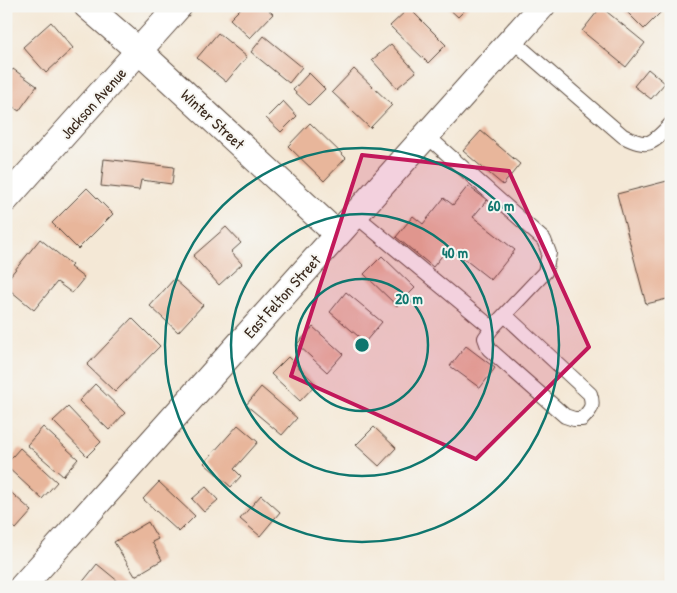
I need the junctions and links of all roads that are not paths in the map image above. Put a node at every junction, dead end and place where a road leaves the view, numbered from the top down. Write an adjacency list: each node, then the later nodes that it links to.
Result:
1 (87, 6): 5 (street, Winter Street)
2 (179, 6): 5 (street, Jackson Avenue)
3 (542, 6): 4 (street, East Felton Street)
4 (512, 40): 6 (lane); 7 (street, East Felton Street)
5 (139, 51): 8 (street, Jackson Avenue); 10 (street, Winter Street)
6 (671, 124)
7 (426, 136): 9 (street, East Felton Street); 11 (lane)
8 (6, 199)
9 (355, 215): 10 (street, East Felton Street); 12 (lane)
10 (337, 234): 13 (street, East Felton Street)
11 (505, 315): 12 (lane); 12 (lane)
12 (492, 328)
13 (22, 587)

